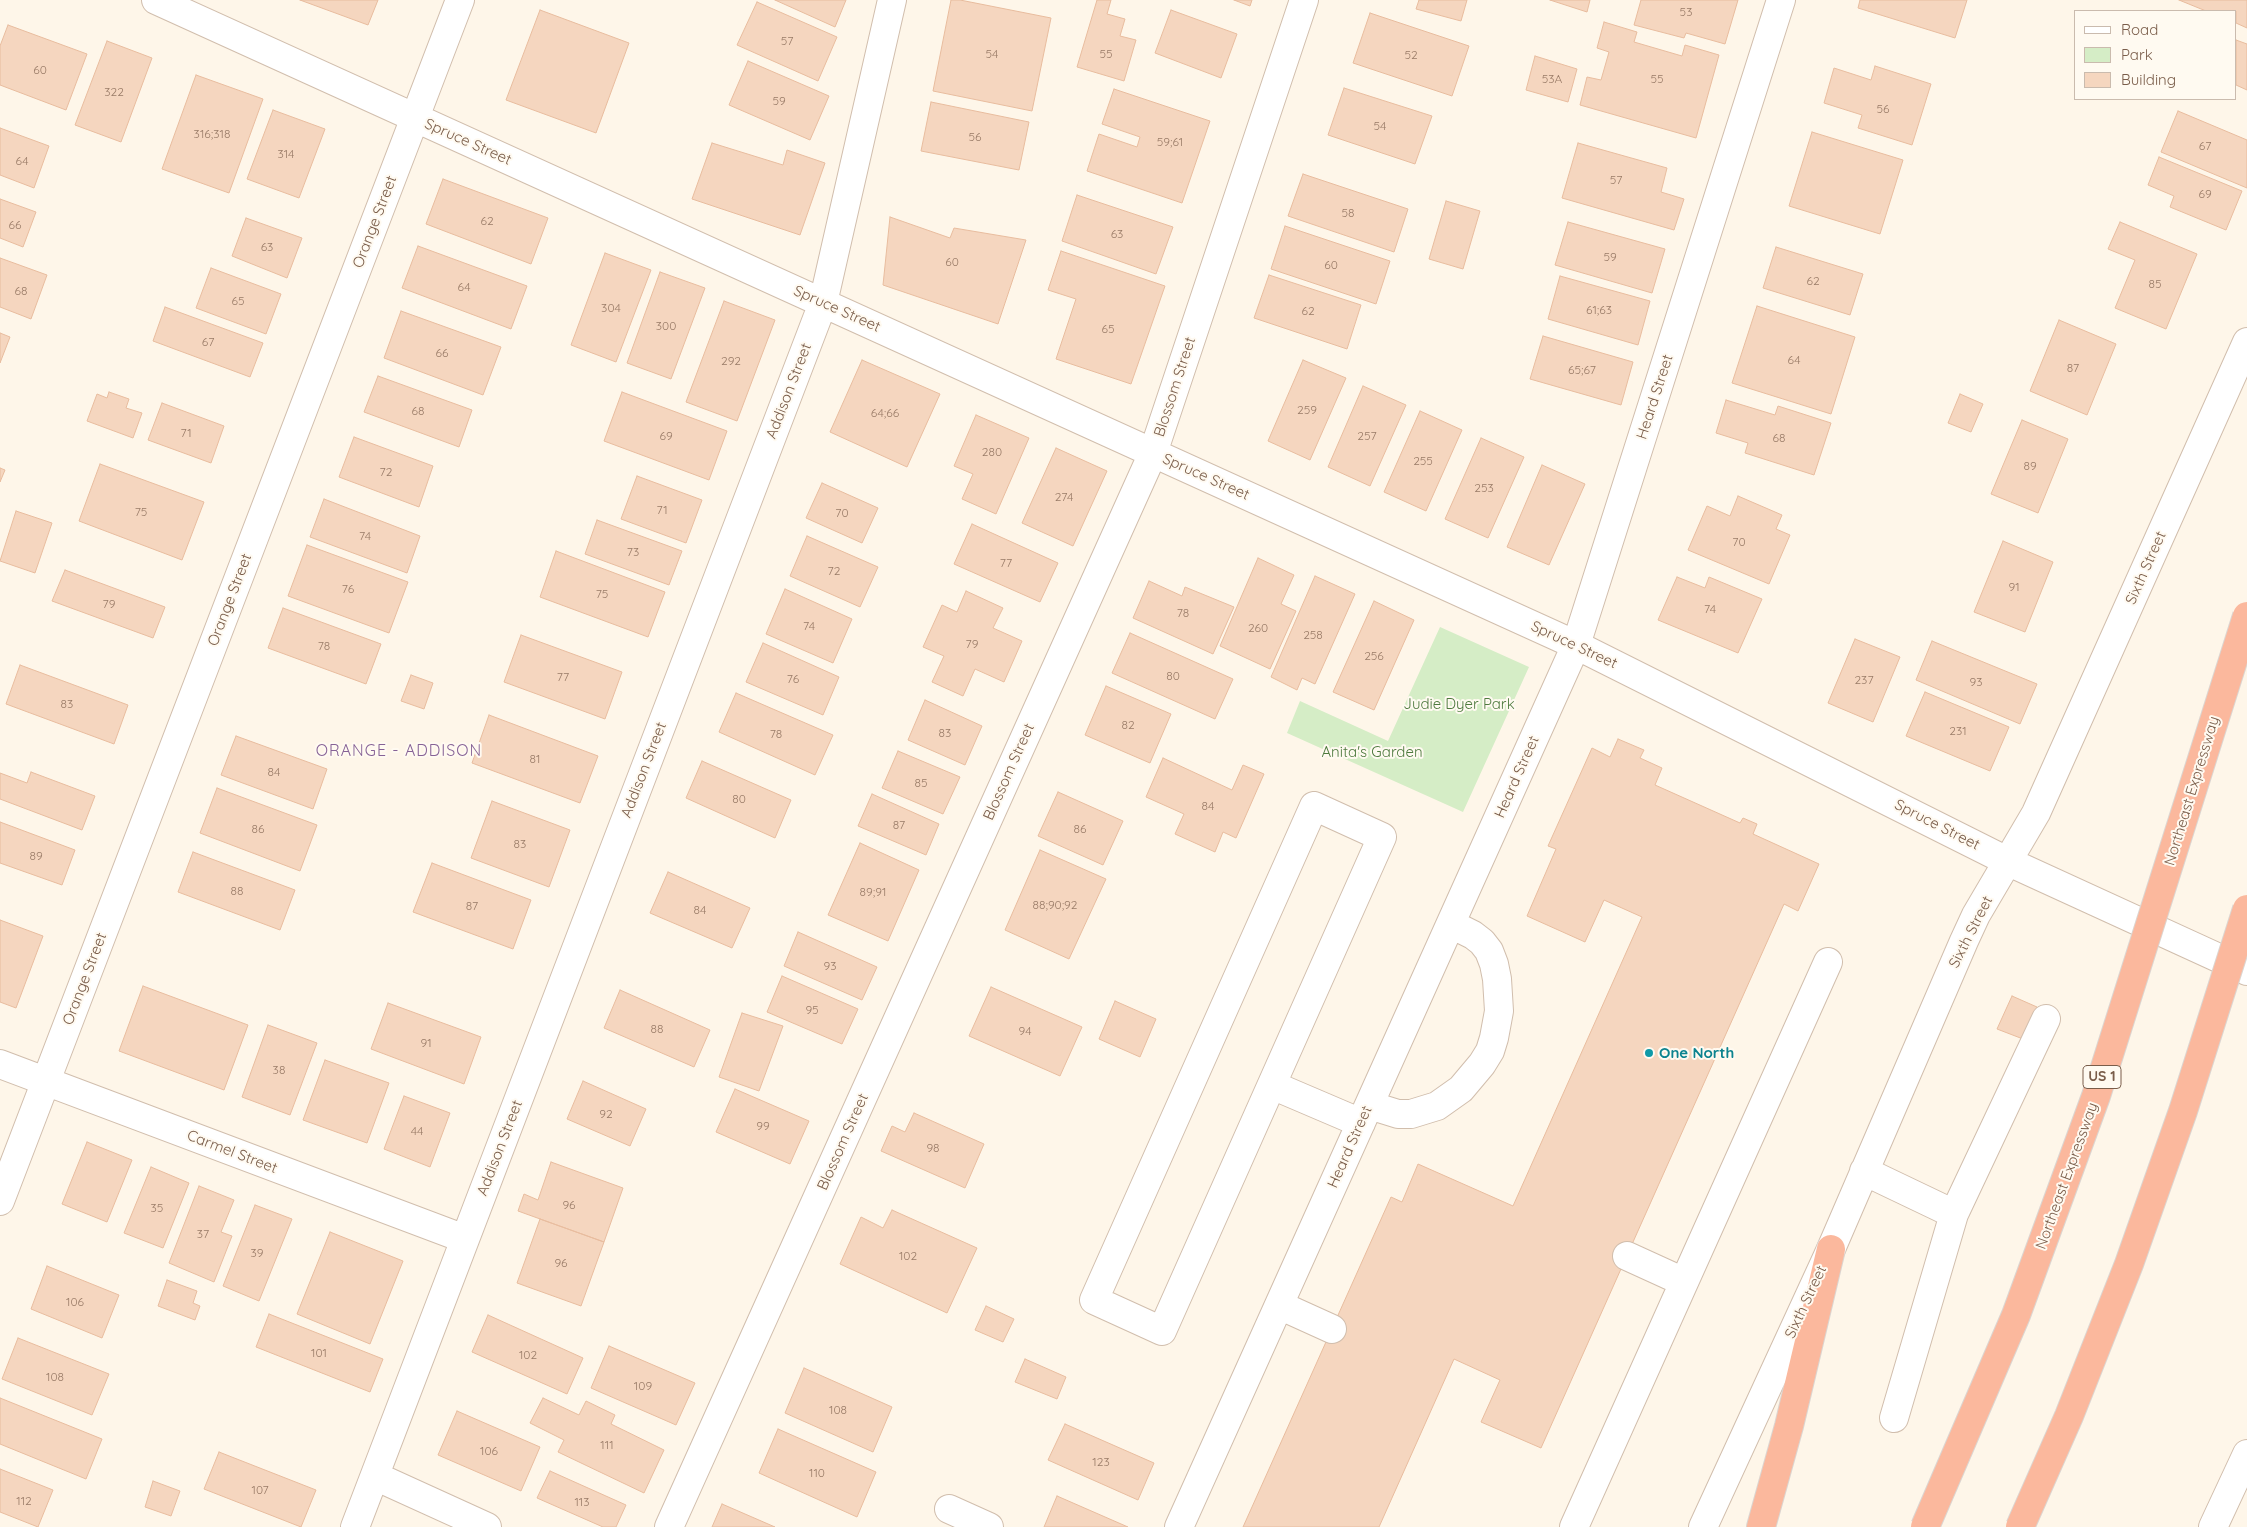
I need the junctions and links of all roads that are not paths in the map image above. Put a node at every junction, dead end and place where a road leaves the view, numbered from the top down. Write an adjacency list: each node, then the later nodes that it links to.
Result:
1 (156, 0): 6 (street, Spruce Street)
2 (460, 0): 6 (street, Orange Street)
3 (892, 0): 7 (street, Addison Street)
4 (1304, 0): 9 (street, Blossom Street)
5 (1781, 0): 11 (street, Heard Street)
6 (415, 118): 7 (street, Spruce Street); 19 (street, Orange Street)
7 (823, 303): 9 (street, Spruce Street); 25 (street, Addison Street)
8 (2247, 342): 12 (street, Sixth Street)
9 (1153, 453): 11 (street, Spruce Street); 37 (street, Blossom Street)
10 (2247, 616): 43 (highway, Northeast Expressway / US 1, bridge)
11 (1576, 645): 12 (street, Spruce Street); 14 (street, Heard Street)
12 (2009, 862): 16 (street, Spruce Street); 22 (street, Sixth Street)
13 (2247, 909): 44 (highway, bridge)
14 (1451, 924): 21 (street, Heard Street); 21 (street)
15 (1828, 962): 28 (street)
16 (2247, 971)
17 (2046, 1019): 24 (street)
18 (0, 1064): 19 (street, Carmel Street)
19 (46, 1082): 23 (street, Orange Street); 25 (street, Carmel Street)
20 (1272, 1085): 20 (street); 21 (street)
21 (1365, 1114): 29 (street, Heard Street)
22 (1864, 1171): 24 (street); 26 (street, Sixth Street)
23 (0, 1201)
24 (1954, 1214): 31 (street)
25 (465, 1239): 33 (street, Addison Street)
26 (1831, 1249): 41 (street, Sixth Street); 42 (highway)
27 (1627, 1256): 28 (street)
28 (1684, 1282): 40 (street)
29 (1279, 1305): 30 (street); 39 (street, Heard Street)
30 (1332, 1329)
31 (1894, 1418)
32 (2247, 1454): 45 (street)
33 (375, 1476): 35 (street, Addison Street); 36 (street)
34 (949, 1509): 38 (street)
35 (356, 1527)
36 (487, 1527)
37 (669, 1527)
38 (989, 1527)
39 (1180, 1527)
40 (1574, 1527)
41 (1703, 1527)
42 (1761, 1527)
43 (1925, 1527)
44 (2020, 1527)
45 (2213, 1527)

